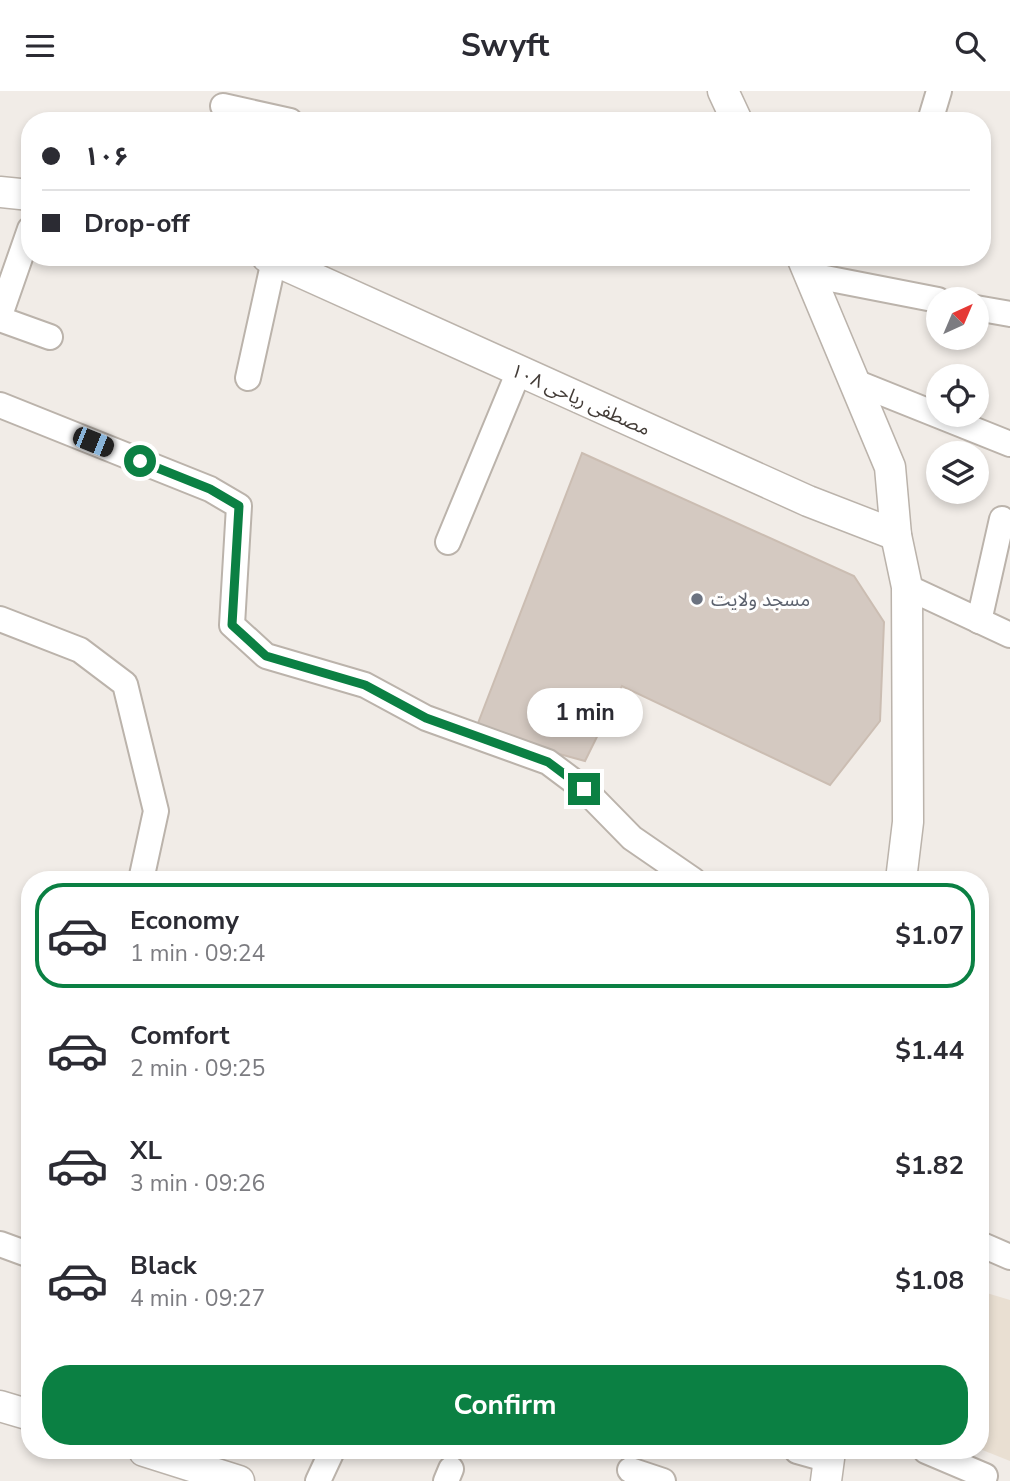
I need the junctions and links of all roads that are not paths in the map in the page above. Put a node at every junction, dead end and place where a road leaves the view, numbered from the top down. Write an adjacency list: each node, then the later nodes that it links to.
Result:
1 (723, 91): 5 (street)
2 (939, 91): 6 (street)
3 (223, 106): 4 (street)
4 (250, 112)
5 (733, 112)
6 (933, 112)
7 (0, 192): 8 (street)
8 (21, 194)
9 (21, 255): 16 (street)
10 (270, 266): 19 (street)
11 (286, 266): 18 (street, مصطفی ریاحی ۱۰۸)
12 (806, 266): 13 (street); 20 (street)
13 (926, 297)
14 (989, 310): 15 (street)
15 (1010, 314)
16 (0, 317): 17 (street)
17 (50, 337)
18 (519, 371): 24 (street, مصطفی ریاحی ۱۰۸); 25 (street)
19 (248, 377)
20 (855, 382): 22 (street); 24 (street)
21 (0, 405): 31 (street)
22 (1010, 443)
23 (1002, 519): 28 (street)
24 (896, 535): 26 (street)
25 (448, 542)
26 (907, 587): 28 (street); 32 (street)
27 (0, 618): 30 (street)
28 (979, 621): 29 (street)
29 (1010, 635)
30 (143, 871)
31 (680, 871)
32 (902, 871)
33 (0, 1244): 35 (street)
34 (989, 1248): 36 (street)
35 (21, 1251)
36 (1010, 1257)
37 (0, 1406): 38 (street)
38 (21, 1412)
39 (171, 1459): 44 (street)
40 (328, 1459): 45 (street)
41 (945, 1459): 43 (street)
42 (631, 1467): 46 (street)
43 (985, 1476)
44 (239, 1481)
45 (318, 1481)
46 (663, 1481)

